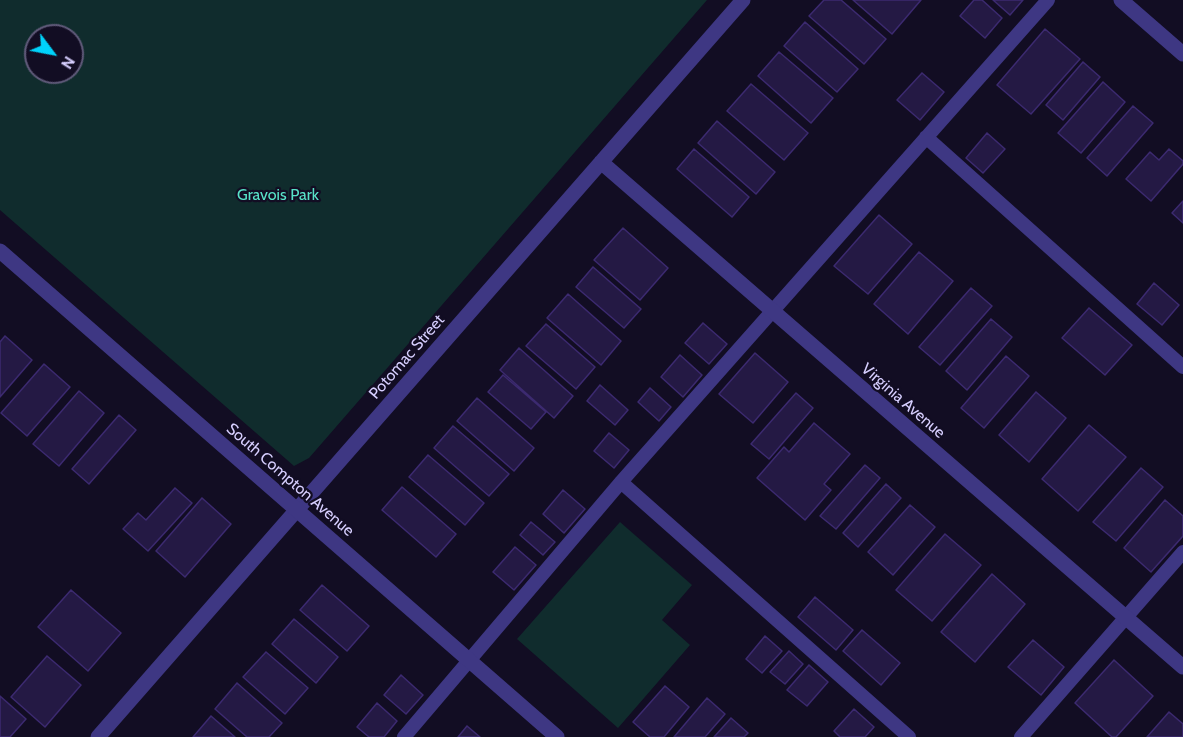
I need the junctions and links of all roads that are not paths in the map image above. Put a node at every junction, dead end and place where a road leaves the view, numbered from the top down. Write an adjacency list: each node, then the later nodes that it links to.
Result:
1 (743, 0): 6 (street, Potomac Street)
2 (1048, 0): 5 (lane)
3 (1121, 0): 4 (street)
4 (1183, 54)
5 (926, 137): 8 (lane); 9 (lane)
6 (600, 162): 8 (street, Virginia Avenue); 11 (street, Potomac Street)
7 (0, 250): 11 (street, South Compton Avenue)
8 (772, 312): 10 (lane); 13 (street, Virginia Avenue)
9 (1183, 367)
10 (621, 482): 14 (lane); 19 (lane)
11 (297, 510): 14 (street, South Compton Avenue); 16 (street, Potomac Street)
12 (1183, 552): 13 (lane)
13 (1126, 618): 15 (street, Virginia Avenue); 20 (lane)
14 (470, 662): 17 (lane); 18 (street, South Compton Avenue)
15 (1183, 667)
16 (98, 737)
17 (404, 737)
18 (557, 737)
19 (909, 737)
20 (1021, 737)

